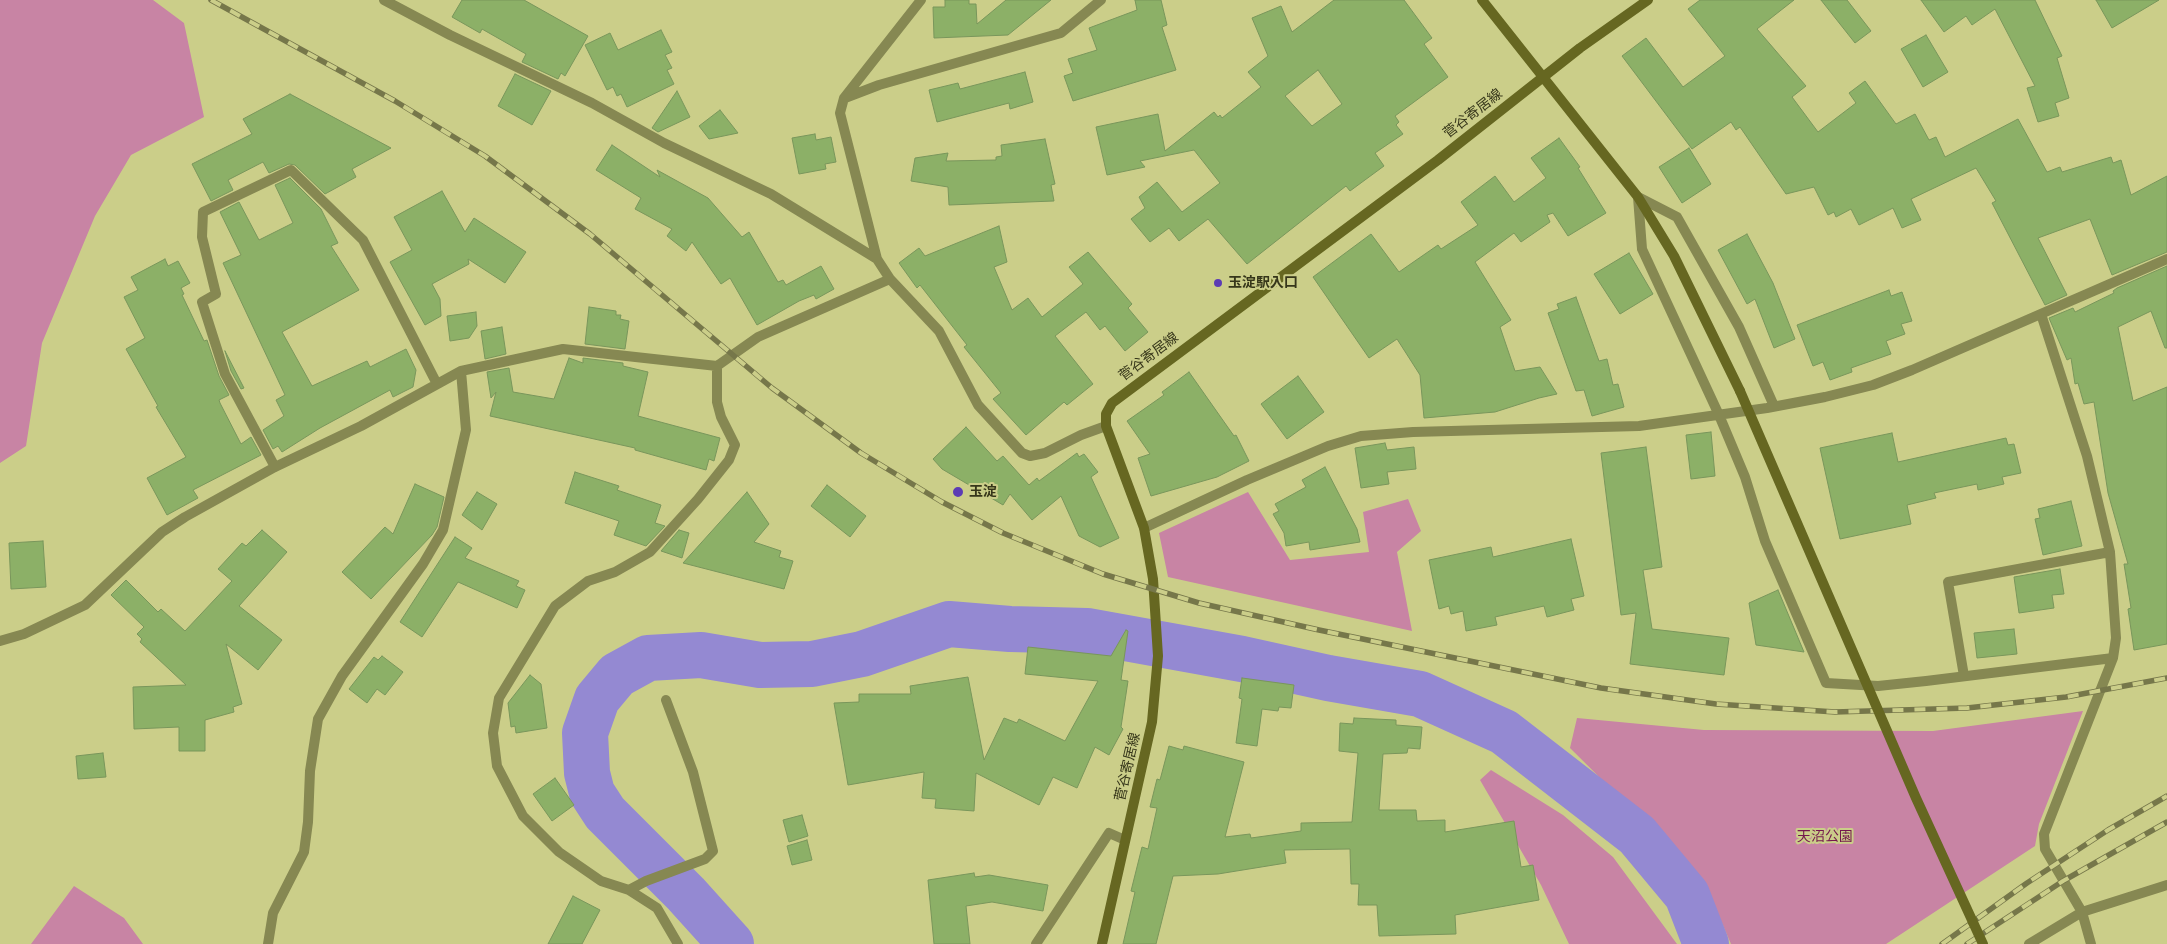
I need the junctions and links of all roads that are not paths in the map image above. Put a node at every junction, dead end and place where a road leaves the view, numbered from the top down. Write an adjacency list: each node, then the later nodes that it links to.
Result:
1 (384, 0): 9 (street)
2 (921, 0): 7 (street)
3 (1101, 0): 7 (street)
4 (1482, 0): 6 (main road)
5 (1648, 0): 6 (main road, 菅谷寄居線)
6 (1543, 76): 8 (main road); 18 (main road, 菅谷寄居線)
7 (844, 98): 9 (street)
8 (1638, 196): 16 (street); 17 (street); 34 (main road, bridge)
9 (877, 259): 11 (street)
10 (2167, 259): 12 (street)
11 (890, 279): 13 (street); 18 (street)
12 (2041, 314): 16 (street); 21 (street)
13 (717, 366): 14 (street); 28 (street)
14 (461, 371): 15 (street); 30 (street)
15 (437, 384): 19 (street); 19 (street)
16 (1774, 406): 17 (street)
17 (1719, 415): 20 (street); 24 (street)
18 (1106, 426): 20 (main road, 菅谷寄居線)
19 (275, 467): 22 (street)
20 (1144, 528): 26 (main road, 菅谷寄居線)
21 (2110, 552): 23 (street); 24 (street)
22 (0, 641)
23 (2113, 658): 24 (street); 29 (street)
24 (1964, 676)
25 (666, 700): 28 (street)
26 (1125, 840): 32 (street); 33 (main road, 菅谷寄居線)
27 (2167, 885): 29 (street)
28 (630, 890): 31 (street)
29 (2082, 912): 35 (street); 36 (street)
30 (268, 944)
31 (678, 944)
32 (1036, 944)
33 (1102, 944)
34 (1983, 944)
35 (2030, 944)
36 (2091, 944)

